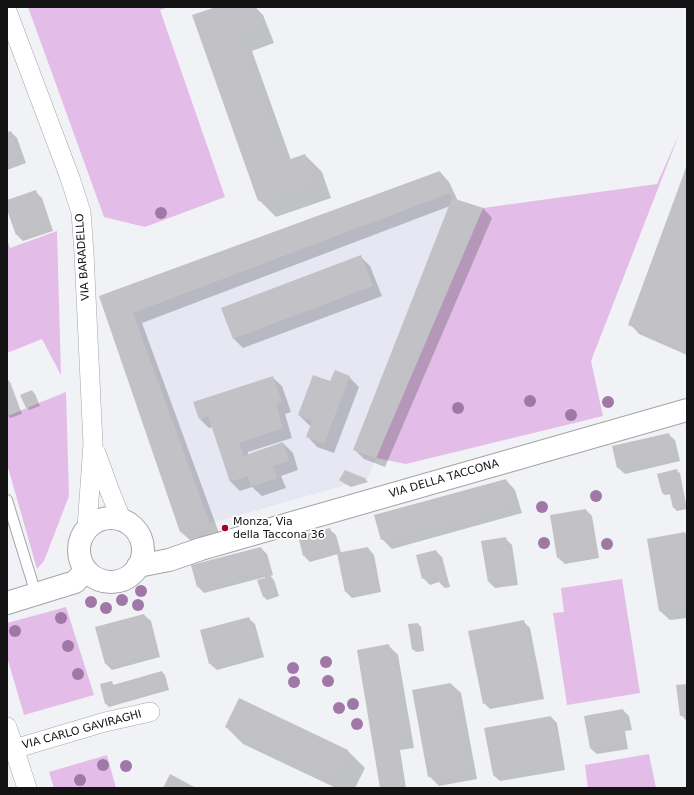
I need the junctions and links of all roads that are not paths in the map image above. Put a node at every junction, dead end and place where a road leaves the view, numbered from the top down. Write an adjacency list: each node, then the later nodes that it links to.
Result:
1 (7, 11): 3 (street, VIA BARADELLO)
2 (687, 410): 8 (main road, VIA DELLA TACCONA)
3 (93, 444): 5 (street, VIA BARADELLO); 6 (street, VIA BARADELLO)
4 (7, 500): 11 (lane)
5 (121, 519): 6 (main road); 7 (main road)
6 (87, 528): 10 (main road)
7 (142, 541): 8 (main road, VIA DELLA TACCONA); 9 (main road)
8 (201, 549): 9 (main road, VIA DELLA TACCONA)
9 (138, 566): 10 (main road)
10 (86, 570): 11 (main road)
11 (36, 594): 12 (main road)
12 (7, 603)
13 (150, 712): 15 (street, VIA CARLO GAVIRAGHI)
14 (7, 727): 15 (street)
15 (14, 749): 16 (street)
16 (26, 788)

